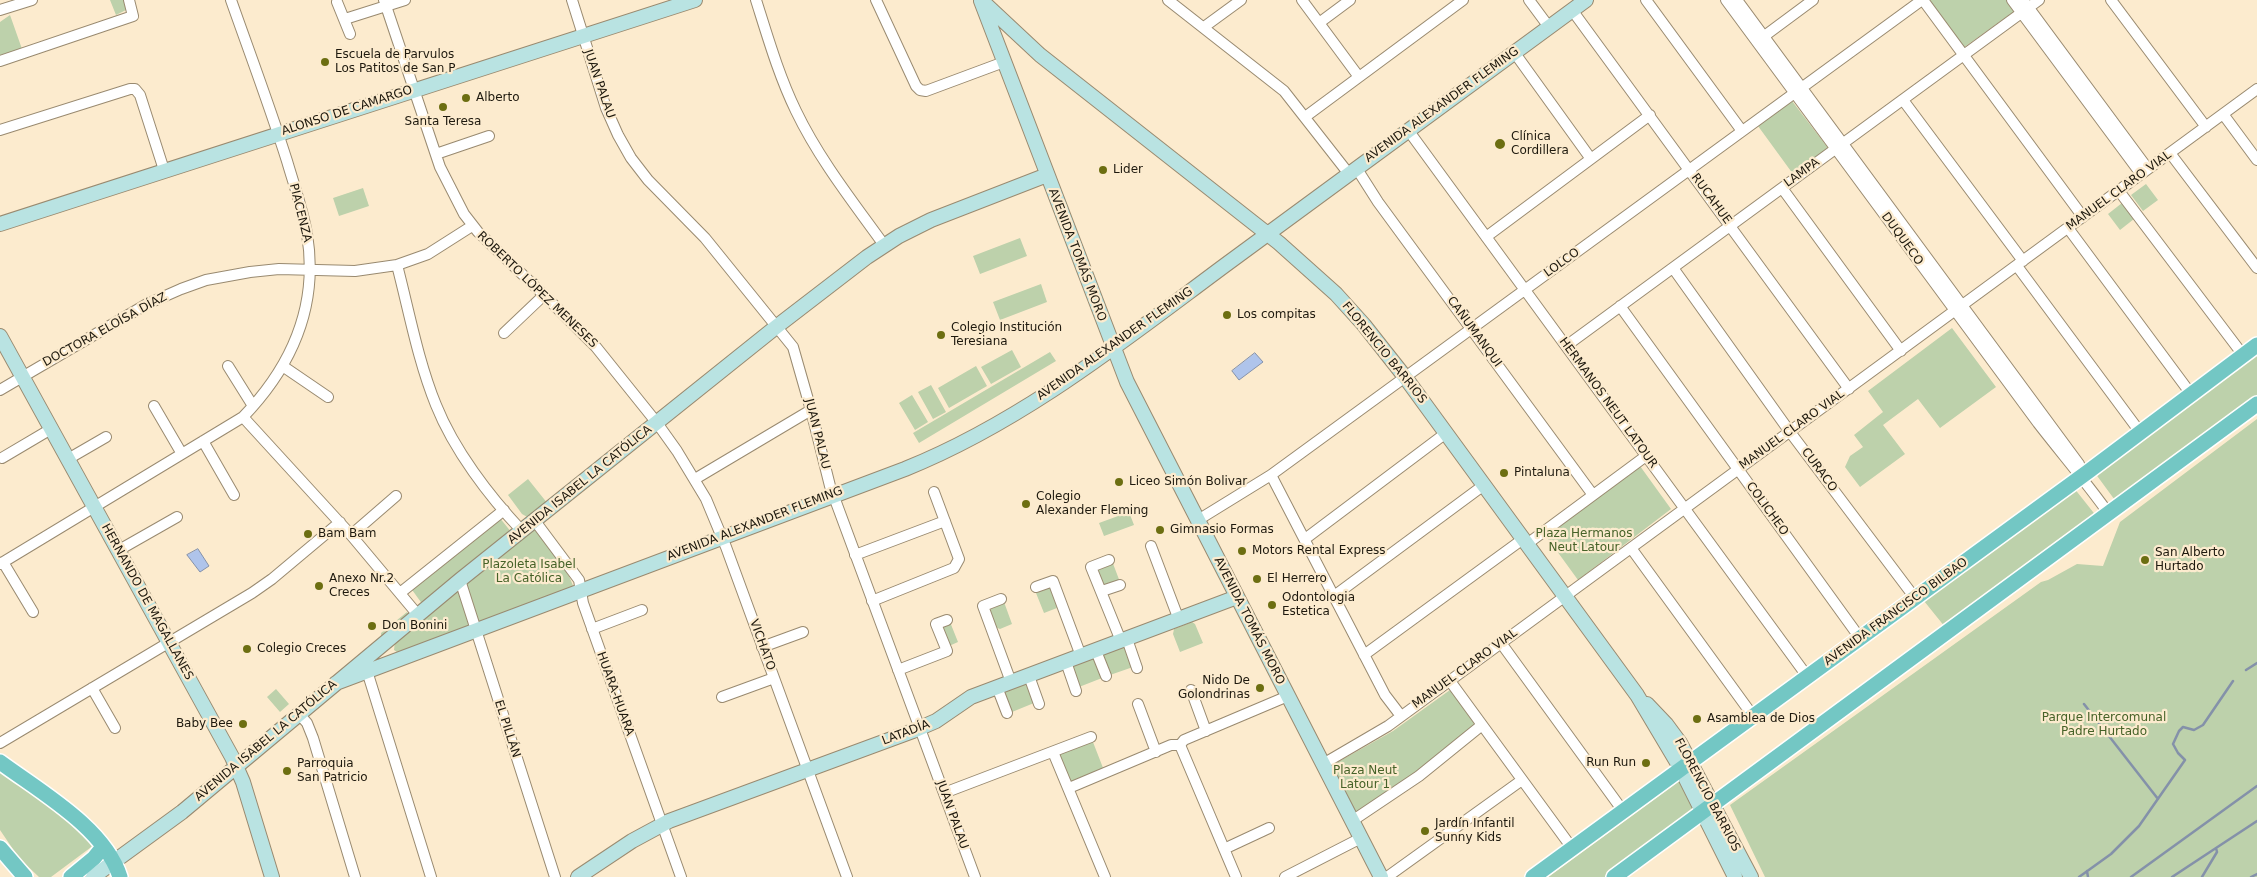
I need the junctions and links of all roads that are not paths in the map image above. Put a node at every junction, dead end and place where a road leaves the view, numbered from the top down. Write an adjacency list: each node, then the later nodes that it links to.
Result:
1 (32, 0): 28 (street)
2 (129, 0): 41 (street)
3 (231, 0): 55 (street, PIACENZA)
4 (405, 0): 26 (street)
5 (572, 0): 36 (street, JUAN PALAU)
6 (695, 0): 36 (main road, ALONSO DE CAMARGO)
7 (756, 0): 76 (street)
8 (876, 0): 42 (street)
9 (980, 0): 32 (main road, AVENIDA TOMÁS MORO); 39 (main road, FLORENCIO BARRIOS)
10 (1168, 0): 33 (street, CAÑUMANQUI)
11 (1241, 0): 33 (street)
12 (1302, 0): 31 (street)
13 (1350, 0): 31 (street)
14 (1464, 0): 43 (street)
15 (1529, 0): 34 (street)
16 (1586, 0): 29 (main road, AVENIDA ALEXANDER FLEMING)
17 (1646, 0): 54 (street)
18 (1726, 0): 37 (street, DUQUECO)
19 (1737, 0): 37 (street, DUQUECO)
20 (1813, 0): 37 (street)
21 (1922, 0): 40 (street); 46 (street, LOLCO)
22 (2012, 0): 27 (street)
23 (2038, 0): 27 (street, LAMPA)
24 (2111, 0): 51 (street)
25 (337, 2): 30 (street)
26 (385, 3): 30 (street); 45 (street, ROBERTO LÓPEZ MENESES)
27 (2024, 7): 40 (street, LAMPA); 65 (street)
28 (0, 9)
29 (1572, 10): 34 (main road, AVENIDA ALEXANDER FLEMING); 49 (street, RUCAHUE)
30 (345, 20): 35 (street)
31 (1319, 23): 43 (street)
32 (990, 25): 39 (main road, FLORENCIO BARRIOS); 42 (main road, AVENIDA TOMÁS MORO)
33 (1204, 27): 50 (street, CAÑUMANQUI)
34 (1549, 27): 38 (main road, AVENIDA ALEXANDER FLEMING)
35 (350, 34)
36 (583, 36): 45 (main road, ALONSO DE CAMARGO); 86 (street, JUAN PALAU)
37 (1760, 39): 46 (street, DUQUECO)
38 (1514, 52): 53 (main road, AVENIDA ALEXANDER FLEMING); 60 (street)
39 (1040, 55): 74 (main road, FLORENCIO BARRIOS)
40 (1963, 55): 47 (street, LAMPA); 69 (street)
41 (0, 61)
42 (1004, 62): 66 (main road, AVENIDA TOMÁS MORO)
43 (1359, 77): 50 (street)
44 (2257, 89): 48 (street, MANUEL CLARO VIAL)
45 (415, 90): 55 (main road, ALONSO DE CAMARGO); 59 (street, ROBERTO LÓPEZ MENESES)
46 (1798, 90): 54 (street, LOLCO); 57 (street, DUQUECO)
47 (1903, 100): 57 (street, LAMPA); 77 (street)
48 (2223, 114): 51 (street, MANUEL CLARO VIAL); 61 (street)
49 (1650, 115): 60 (street); 63 (street, RUCAHUE)
50 (1305, 117): 64 (street, CAÑUMANQUI)
51 (2206, 127): 58 (street, MANUEL CLARO VIAL)
52 (0, 130): 62 (street)
53 (1408, 130): 64 (main road, AVENIDA ALEXANDER FLEMING); 75 (street, HERMANOS NEUT LATOUR)
54 (1742, 131): 63 (street, LOLCO)
55 (278, 134): 62 (main road, ALONSO DE CAMARGO); 81 (street, PIACENZA)
56 (489, 136): 59 (street)
57 (1839, 146): 67 (street, LAMPA); 85 (street, DUQUECO)
58 (2170, 153): 65 (street, MANUEL CLARO VIAL); 80 (street)
59 (436, 154): 71 (street, ROBERTO LÓPEZ MENESES)
60 (1591, 159): 75 (street)
61 (2257, 160)
62 (164, 170): 70 (main road, ALONSO DE CAMARGO)
63 (1689, 170): 72 (street, RUCAHUE); 82 (street, LOLCO)
64 (1353, 171): 74 (main road, AVENIDA ALEXANDER FLEMING); 87 (street, CAÑUMANQUI)
65 (2145, 172): 68 (street, MANUEL CLARO VIAL)
66 (1047, 175): 76 (main road, AVENIDA ISABEL LA CATÓLICA); 92 (main road, AVENIDA TOMÁS MORO)
67 (1782, 188): 72 (street, LAMPA); 93 (street)
68 (2119, 191): 69 (street, MANUEL CLARO VIAL); 94 (street)
69 (2083, 217): 73 (street, MANUEL CLARO VIAL)
70 (0, 224)
71 (472, 226): 78 (street, DOCTORA ELOÍSA DÍAZ); 83 (street, ROBERTO LÓPEZ MENESES)
72 (1730, 226): 79 (street, LAMPA); 99 (street, RUCAHUE)
73 (2068, 228): 77 (street, MANUEL CLARO VIAL); 101 (street)
74 (1267, 234): 92 (main road, AVENIDA ALEXANDER FLEMING); 98 (main road, FLORENCIO BARRIOS)
75 (1486, 237): 82 (street, HERMANOS NEUT LATOUR)
76 (884, 245): 86 (main road, AVENIDA ISABEL LA CATÓLICA)
77 (2020, 264): 85 (street, MANUEL CLARO VIAL); 111 (street)
78 (397, 265): 81 (street, DOCTORA ELOÍSA DÍAZ); 131 (street)
79 (1674, 268): 84 (street, LAMPA); 110 (street, CURACO)
80 (2257, 268)
81 (310, 270): 96 (street, PIACENZA); 97 (street, DOCTORA ELOÍSA DÍAZ)
82 (1525, 290): 87 (street, LOLCO); 91 (street, HERMANOS NEUT LATOUR)
83 (544, 295): 88 (street); 108 (street, ROBERTO LÓPEZ MENESES)
84 (1620, 306): 91 (street, LAMPA); 119 (street, COLICHEO)
85 (1959, 308): 93 (street, MANUEL CLARO VIAL); 121 (street, DUQUECO)
86 (776, 326): 106 (street, JUAN PALAU); 108 (main road, AVENIDA ISABEL LA CATÓLICA)
87 (1471, 329): 98 (street, LOLCO); 127 (street, CAÑUMANQUI)
88 (504, 333)
89 (0, 336): 97 (main road, HERNANDO DE MAGALLANES)
90 (2257, 345): 94 (main road, AVENIDA FRANCISCO BILBAO)
91 (1566, 346): 116 (street, HERMANOS NEUT LATOUR)
92 (1112, 348): 126 (main road, AVENIDA ALEXANDER FLEMING); 134 (main road, AVENIDA TOMÁS MORO)
93 (1901, 351): 99 (street, MANUEL CLARO VIAL)
94 (2243, 355): 101 (main road, AVENIDA FRANCISCO BILBAO)
95 (228, 366): 105 (street)
96 (284, 367): 102 (street); 105 (street, PIACENZA)
97 (23, 377): 100 (street, DOCTORA ELOÍSA DÍAZ); 109 (main road, HERNANDO DE MAGALLANES)
98 (1405, 377): 112 (main road, FLORENCIO BARRIOS); 120 (street, LOLCO)
99 (1849, 389): 110 (street, MANUEL CLARO VIAL)
100 (0, 390)
101 (2191, 394): 111 (main road, AVENIDA FRANCISCO BILBAO)
102 (328, 397)
103 (2257, 404): 132 (main road)
104 (154, 406): 115 (street)
105 (254, 406): 107 (street, PIACENZA)
106 (811, 410): 122 (street); 126 (street, JUAN PALAU)
107 (243, 417): 114 (street, PIACENZA); 137 (street)
108 (656, 423): 122 (street, VICHATO); 135 (main road, AVENIDA ISABEL LA CATÓLICA)
109 (51, 428): 117 (street); 118 (main road, HERNANDO DE MAGALLANES)
110 (1790, 432): 119 (street, MANUEL CLARO VIAL); 158 (street, CURACO)
111 (2140, 432): 121 (main road, AVENIDA FRANCISCO BILBAO)
112 (1446, 433): 123 (main road, FLORENCIO BARRIOS); 141 (street)
113 (106, 437): 118 (street)
114 (203, 441): 115 (street, PIACENZA); 125 (street)
115 (182, 454): 129 (street, PIACENZA)
116 (1646, 456): 127 (street); 130 (street, HERMANOS NEUT LATOUR)
117 (2, 458)
118 (68, 459): 129 (main road, HERNANDO DE MAGALLANES)
119 (1738, 470): 130 (street, MANUEL CLARO VIAL); 169 (street, COLICHEO)
120 (1271, 475): 134 (street, LOLCO); 141 (street)
121 (2082, 476): 132 (street, DUQUECO); 158 (main road, AVENIDA FRANCISCO BILBAO)
122 (695, 479): 140 (street, VICHATO)
123 (1484, 485): 142 (main road, FLORENCIO BARRIOS); 155 (street)
124 (934, 492): 136 (street)
125 (234, 495)
126 (833, 495): 140 (main road, AVENIDA ALEXANDER FLEMING); 146 (street, JUAN PALAU)
127 (1593, 495): 142 (street)
128 (396, 496): 139 (street)
129 (94, 507): 145 (main road, HERNANDO DE MAGALLANES); 148 (street, PIACENZA)
130 (1684, 508): 144 (street, MANUEL CLARO VIAL); 183 (street, HERMANOS NEUT LATOUR)
131 (504, 510): 138 (street); 154 (street)
132 (2109, 514): 217 (main road)
133 (177, 517): 145 (street)
134 (1198, 520): 157 (main road, AVENIDA TOMÁS MORO)
135 (535, 521): 138 (main road, AVENIDA ISABEL LA CATÓLICA); 152 (street, HUARA-HUARA)
136 (944, 521): 146 (street); 160 (street)
137 (340, 522): 139 (street); 171 (street)
138 (522, 531): 149 (main road, AVENIDA ISABEL LA CATÓLICA)
139 (351, 535): 154 (street)
140 (722, 536): 152 (main road, AVENIDA ALEXANDER FLEMING); 173 (street, VICHATO)
141 (1305, 539): 155 (street)
142 (1525, 541): 156 (main road, FLORENCIO BARRIOS); 175 (street)
143 (1151, 546): 165 (street)
144 (1631, 548): 156 (street, MANUEL CLARO VIAL); 199 (street)
145 (118, 550): 171 (main road, HERNANDO DE MAGALLANES)
146 (856, 555): 160 (street, JUAN PALAU)
147 (1109, 560): 153 (street)
148 (1, 563): 162 (street)
149 (460, 580): 163 (main road, AVENIDA ISABEL LA CATÓLICA); 167 (street, EL PILLÁN)
150 (1120, 585): 153 (street)
151 (1036, 587): 176 (street)
152 (580, 590): 166 (street, HUARA-HUARA); 167 (main road, AVENIDA ALEXANDER FLEMING)
153 (1102, 592): 170 (street)
154 (400, 593): 163 (street)
155 (1334, 596): 175 (street)
156 (1565, 596): 172 (street, MANUEL CLARO VIAL); 211 (main road, FLORENCIO BARRIOS)
157 (1237, 597): 165 (main road, LATADÍA); 192 (main road, AVENIDA TOMÁS MORO)
158 (1915, 598): 169 (main road, AVENIDA FRANCISCO BILBAO)
159 (1001, 599): 186 (street)
160 (872, 601): 179 (street, JUAN PALAU)
161 (642, 610): 166 (street)
162 (33, 612)
163 (418, 615): 187 (main road, AVENIDA ISABEL LA CATÓLICA)
164 (947, 620): 179 (street)
165 (1179, 620): 170 (main road, LATADÍA)
166 (592, 629): 220 (street, HUARA-HUARA)
167 (476, 630): 180 (main road, AVENIDA ALEXANDER FLEMING); 237 (street, EL PILLÁN)
168 (804, 632): 173 (street)
169 (1860, 638): 183 (main road, AVENIDA FRANCISCO BILBAO)
170 (1124, 640): 174 (main road, LATADÍA); 178 (street)
171 (169, 642): 188 (street); 212 (main road, HERNANDO DE MAGALLANES)
172 (1502, 643): 185 (street, MANUEL CLARO VIAL); 218 (street)
173 (762, 647): 184 (street, VICHATO)
174 (1096, 650): 176 (main road, LATADÍA); 182 (street)
175 (1364, 655): 198 (street)
176 (1081, 656): 177 (main road, LATADÍA)
177 (1066, 662): 181 (main road, LATADÍA); 191 (street)
178 (1137, 668)
179 (898, 670): 202 (street, JUAN PALAU)
180 (367, 671): 187 (main road, AVENIDA ALEXANDER FLEMING); 236 (street)
181 (1029, 676): 186 (main road, LATADÍA); 194 (street)
182 (1106, 676)
183 (1807, 676): 199 (main road, AVENIDA FRANCISCO BILBAO)
184 (774, 678): 193 (street); 213 (street, VICHATO)
185 (1450, 681): 198 (street, MANUEL CLARO VIAL); 200 (street)
186 (1011, 682): 189 (main road, LATADÍA)
187 (336, 683): 197 (main road, AVENIDA ISABEL LA CATÓLICA)
188 (92, 688): 201 (street); 205 (street)
189 (997, 688): 196 (street); 202 (main road, LATADÍA)
190 (1191, 690): 203 (street)
191 (1076, 691)
192 (1288, 696): 203 (street); 210 (main road, AVENIDA TOMÁS MORO)
193 (722, 698)
194 (1039, 704)
195 (1138, 704): 208 (street)
196 (1006, 713)
197 (299, 714): 212 (main road, AVENIDA ISABEL LA CATÓLICA); 235 (street)
198 (1401, 716): 210 (street, MANUEL CLARO VIAL)
199 (1753, 716): 211 (main road, AVENIDA FRANCISCO BILBAO)
200 (1482, 725): 214 (street); 219 (street)
201 (115, 728)
202 (920, 728): 213 (main road, LATADÍA); 216 (street, JUAN PALAU)
203 (1206, 731): 206 (street)
204 (1091, 737): 207 (street)
205 (0, 743)
206 (1180, 745): 208 (street); 225 (street)
207 (1053, 752): 215 (street); 216 (street)
208 (1156, 752): 215 (street)
209 (0, 762): 223 (main road)
210 (1323, 764): 219 (main road, AVENIDA TOMÁS MORO)
211 (1686, 765): 217 (main road, FLORENCIO BARRIOS); 218 (main road, AVENIDA FRANCISCO BILBAO)
212 (237, 767): 227 (main road, AVENIDA ISABEL LA CATÓLICA); 234 (main road, HERNANDO DE MAGALLANES)
213 (807, 769): 220 (main road, LATADÍA); 240 (street, VICHATO)
214 (1522, 780): 224 (street); 246 (street)
215 (1070, 788): 242 (street)
216 (944, 793): 241 (street, JUAN PALAU)
217 (1708, 809): 228 (main road, FLORENCIO BARRIOS); 248 (main road); 249 (main road, FLORENCIO BARRIOS)
218 (1623, 811): 224 (main road, AVENIDA FRANCISCO BILBAO)
219 (1352, 821): 222 (main road, AVENIDA TOMÁS MORO)
220 (662, 824): 238 (main road, LATADÍA); 239 (street, HUARA-HUARA)
221 (1269, 828): 225 (street)
222 (1361, 838): 244 (street); 245 (main road, AVENIDA TOMÁS MORO)
223 (103, 848): 227 (main road); 231 (main road)
224 (1572, 848): 247 (main road, AVENIDA FRANCISCO BILBAO)
225 (1224, 849): 243 (street)
226 (4, 854): 229 (street); 230 (main road)
227 (115, 861): 232 (main road, AVENIDA ISABEL LA CATÓLICA); 233 (main road)
228 (1731, 875)
229 (18, 877)
230 (25, 877)
231 (71, 877)
232 (93, 877)
233 (120, 877)
234 (272, 877)
235 (355, 877)
236 (431, 877)
237 (555, 877)
238 (578, 877)
239 (681, 877)
240 (847, 877)
241 (975, 877)
242 (1105, 877)
243 (1236, 877)
244 (1285, 877)
245 (1381, 877)
246 (1387, 877)
247 (1533, 877)
248 (1614, 877)
249 (1751, 877)

